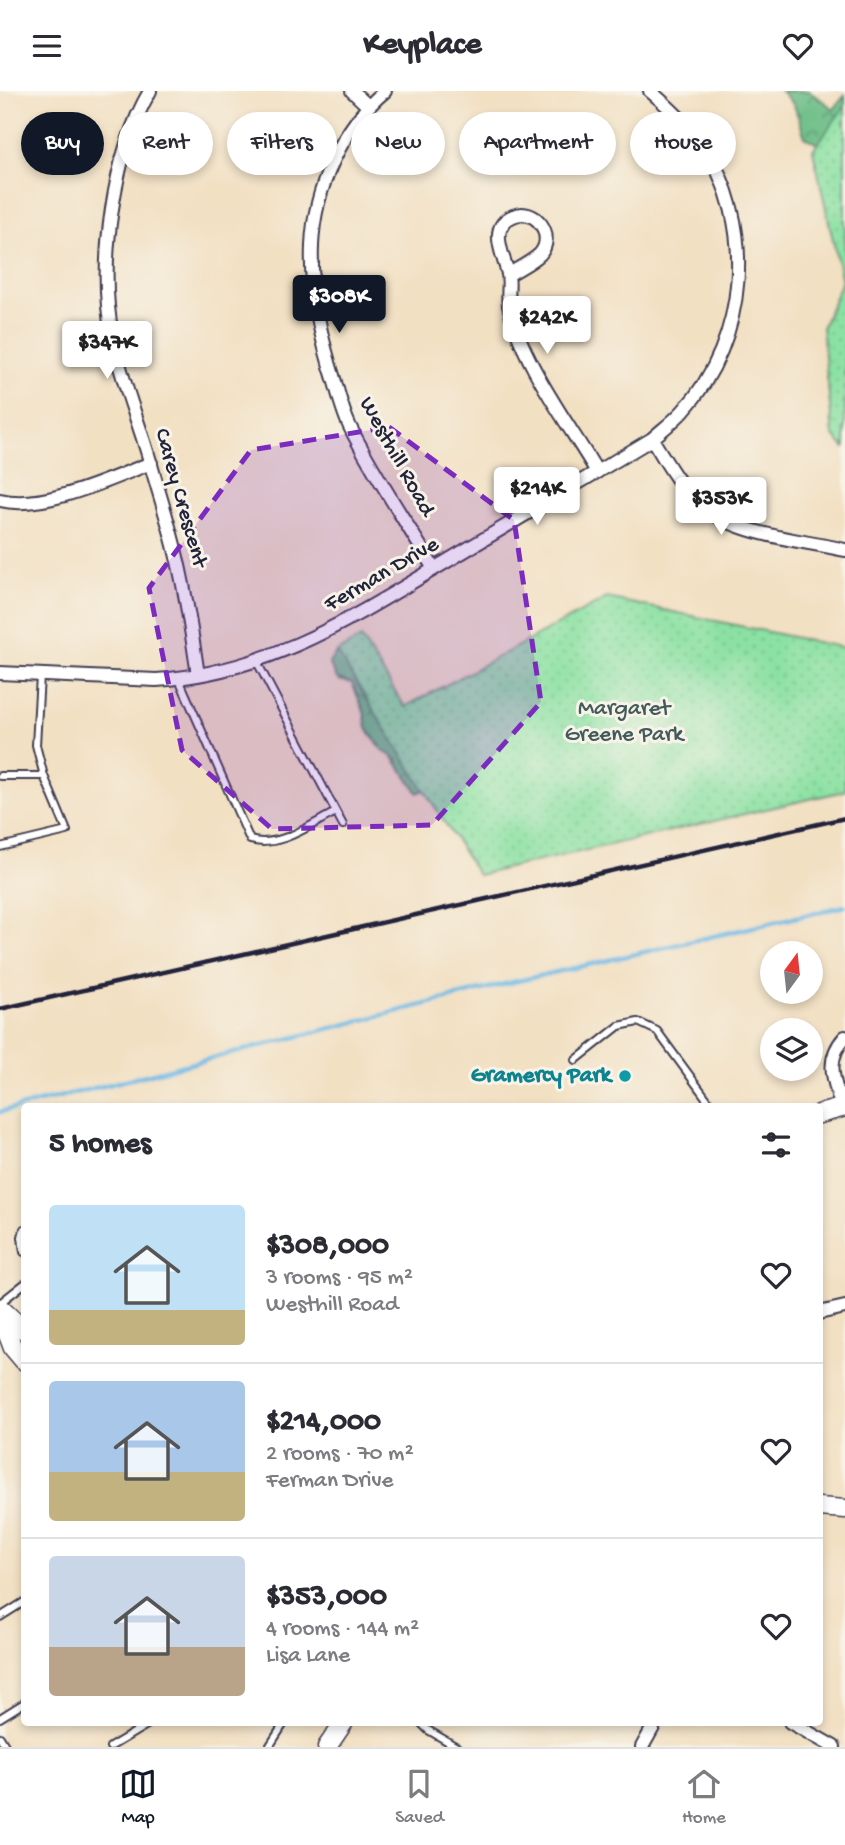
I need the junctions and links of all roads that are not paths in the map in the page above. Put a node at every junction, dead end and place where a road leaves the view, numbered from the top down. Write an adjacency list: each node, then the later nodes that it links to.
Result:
1 (150, 91): 8 (street, Carey Crescent)
2 (352, 91): 5 (street)
3 (385, 91): 5 (street, Westhill Road)
4 (650, 91): 7 (street, Ferman Drive)
5 (368, 106): 12 (street, Westhill Road)
6 (508, 275): 6 (street); 9 (street)
7 (652, 439): 9 (street, Ferman Drive); 11 (street)
8 (151, 463): 10 (street); 15 (street, Carey Crescent)
9 (597, 472): 12 (street, Ferman Drive)
10 (0, 500)
11 (844, 549)
12 (434, 569): 13 (street, Ferman Drive)
13 (257, 662): 15 (street, Ferman Drive); 20 (lane)
14 (0, 673): 16 (street, Ferman Drive)
15 (198, 675): 17 (street, Ferman Drive)
16 (40, 676): 17 (street, Ferman Drive); 19 (lane)
17 (178, 678): 20 (lane)
18 (0, 776): 19 (lane)
19 (44, 776): 22 (lane)
20 (336, 812): 21 (lane)
21 (343, 825)
22 (0, 847)
23 (845, 1037): 26 (street)
24 (576, 1060): 25 (lane)
25 (710, 1103)
26 (843, 1108): 27 (street)
27 (823, 1113)
28 (21, 1287): 29 (lane)
29 (0, 1306): 33 (street)
30 (845, 1307): 31 (street)
31 (823, 1312)
32 (0, 1314): 34 (street)
33 (21, 1327)
34 (21, 1357)
35 (823, 1507): 36 (street)
36 (845, 1509)
37 (21, 1604): 38 (lane)
38 (0, 1617)
39 (21, 1705): 40 (lane)
40 (0, 1718)
41 (145, 1726): 49 (lane)
42 (282, 1726): 50 (lane)
43 (341, 1726): 51 (street)
44 (424, 1726): 52 (lane)
45 (654, 1726): 53 (street)
46 (797, 1726): 54 (street)
47 (0, 1737): 48 (lane)
48 (6, 1747)
49 (110, 1747)
50 (269, 1747)
51 (327, 1747)
52 (457, 1747)
53 (642, 1747)
54 (834, 1747)

